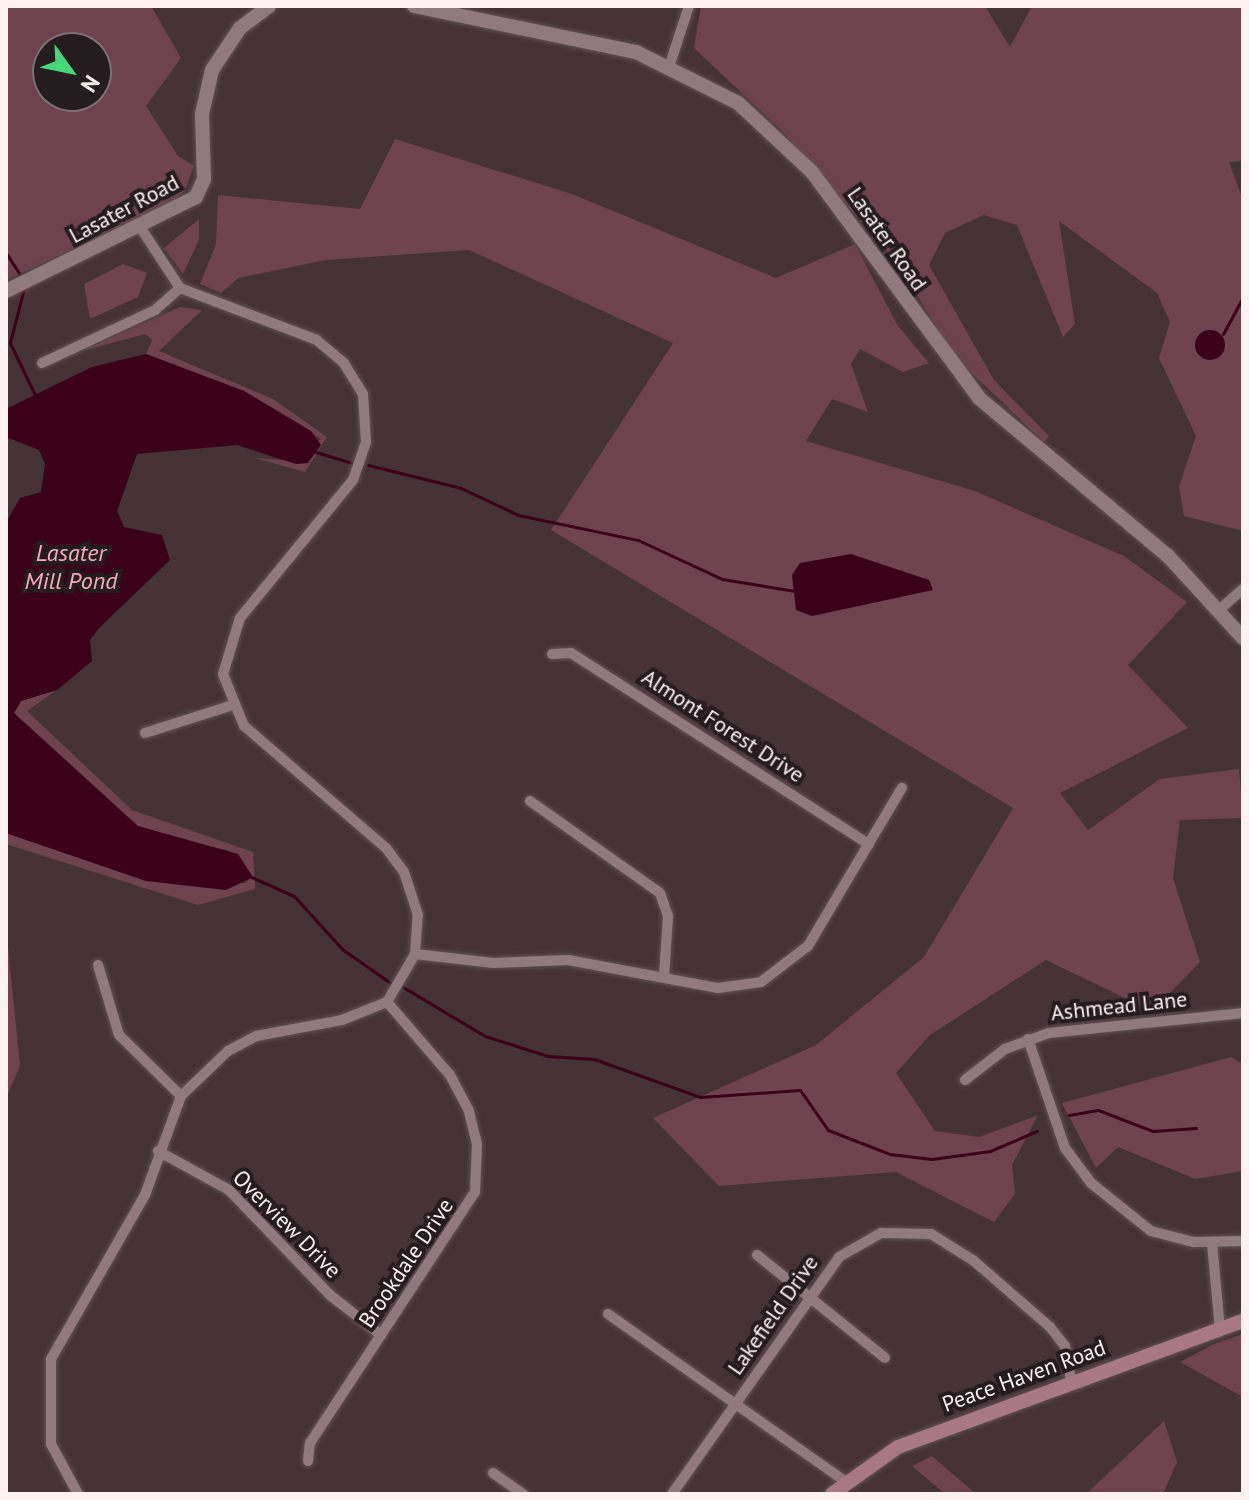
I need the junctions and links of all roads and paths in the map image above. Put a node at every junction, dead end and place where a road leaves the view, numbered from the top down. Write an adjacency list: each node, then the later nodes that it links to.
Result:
1 (269, 6): 6 (street, Lasater Road)
2 (414, 6): 4 (street, Lasater Road)
3 (689, 6): 5 (street)
4 (448, 9): 5 (street, Lasater Road)
5 (670, 64): 11 (street, Lasater Road)
6 (142, 230): 7 (street); 8 (street, Lasater Road)
7 (180, 288): 9 (street); 14 (street)
8 (6, 291)
9 (42, 363)
10 (1243, 589): 11 (street)
11 (1220, 609): 12 (street, Lasater Road)
12 (1243, 638)
13 (552, 654): 18 (street, Almont Forest Drive)
14 (230, 706): 15 (street); 19 (street)
15 (145, 733)
16 (902, 788): 18 (street)
17 (530, 801): 21 (street)
18 (869, 844): 21 (street)
19 (415, 954): 21 (street); 22 (street)
20 (98, 965): 26 (street)
21 (664, 976)
22 (387, 1002): 26 (street); 35 (street, Brookdale Drive)
23 (1243, 1013): 24 (street, Ashmead Lane)
24 (1028, 1039): 25 (street, Ashmead Lane); 29 (street)
25 (965, 1080)
26 (181, 1096): 27 (street)
27 (158, 1151): 35 (street, Overview Drive); 42 (street)
28 (1243, 1241): 29 (street)
29 (1212, 1243): 34 (street)
30 (757, 1255): 31 (street)
31 (809, 1298): 36 (street); 37 (street, Lakefield Drive); 38 (street, Lakefield Drive)
32 (608, 1314): 38 (street)
33 (1243, 1321): 34 (main road, Peace Haven Road)
34 (1220, 1329): 37 (main road, Peace Haven Road)
35 (381, 1335): 39 (street, Brookdale Drive)
36 (885, 1358)
37 (1071, 1381): 41 (main road, Peace Haven Road)
38 (735, 1405): 41 (street); 44 (street, Lakefield Drive)
39 (308, 1461)
40 (493, 1473): 43 (street)
41 (843, 1480): 45 (main road, Peace Haven Road)
42 (78, 1494)
43 (523, 1494)
44 (672, 1494)
45 (832, 1494)

